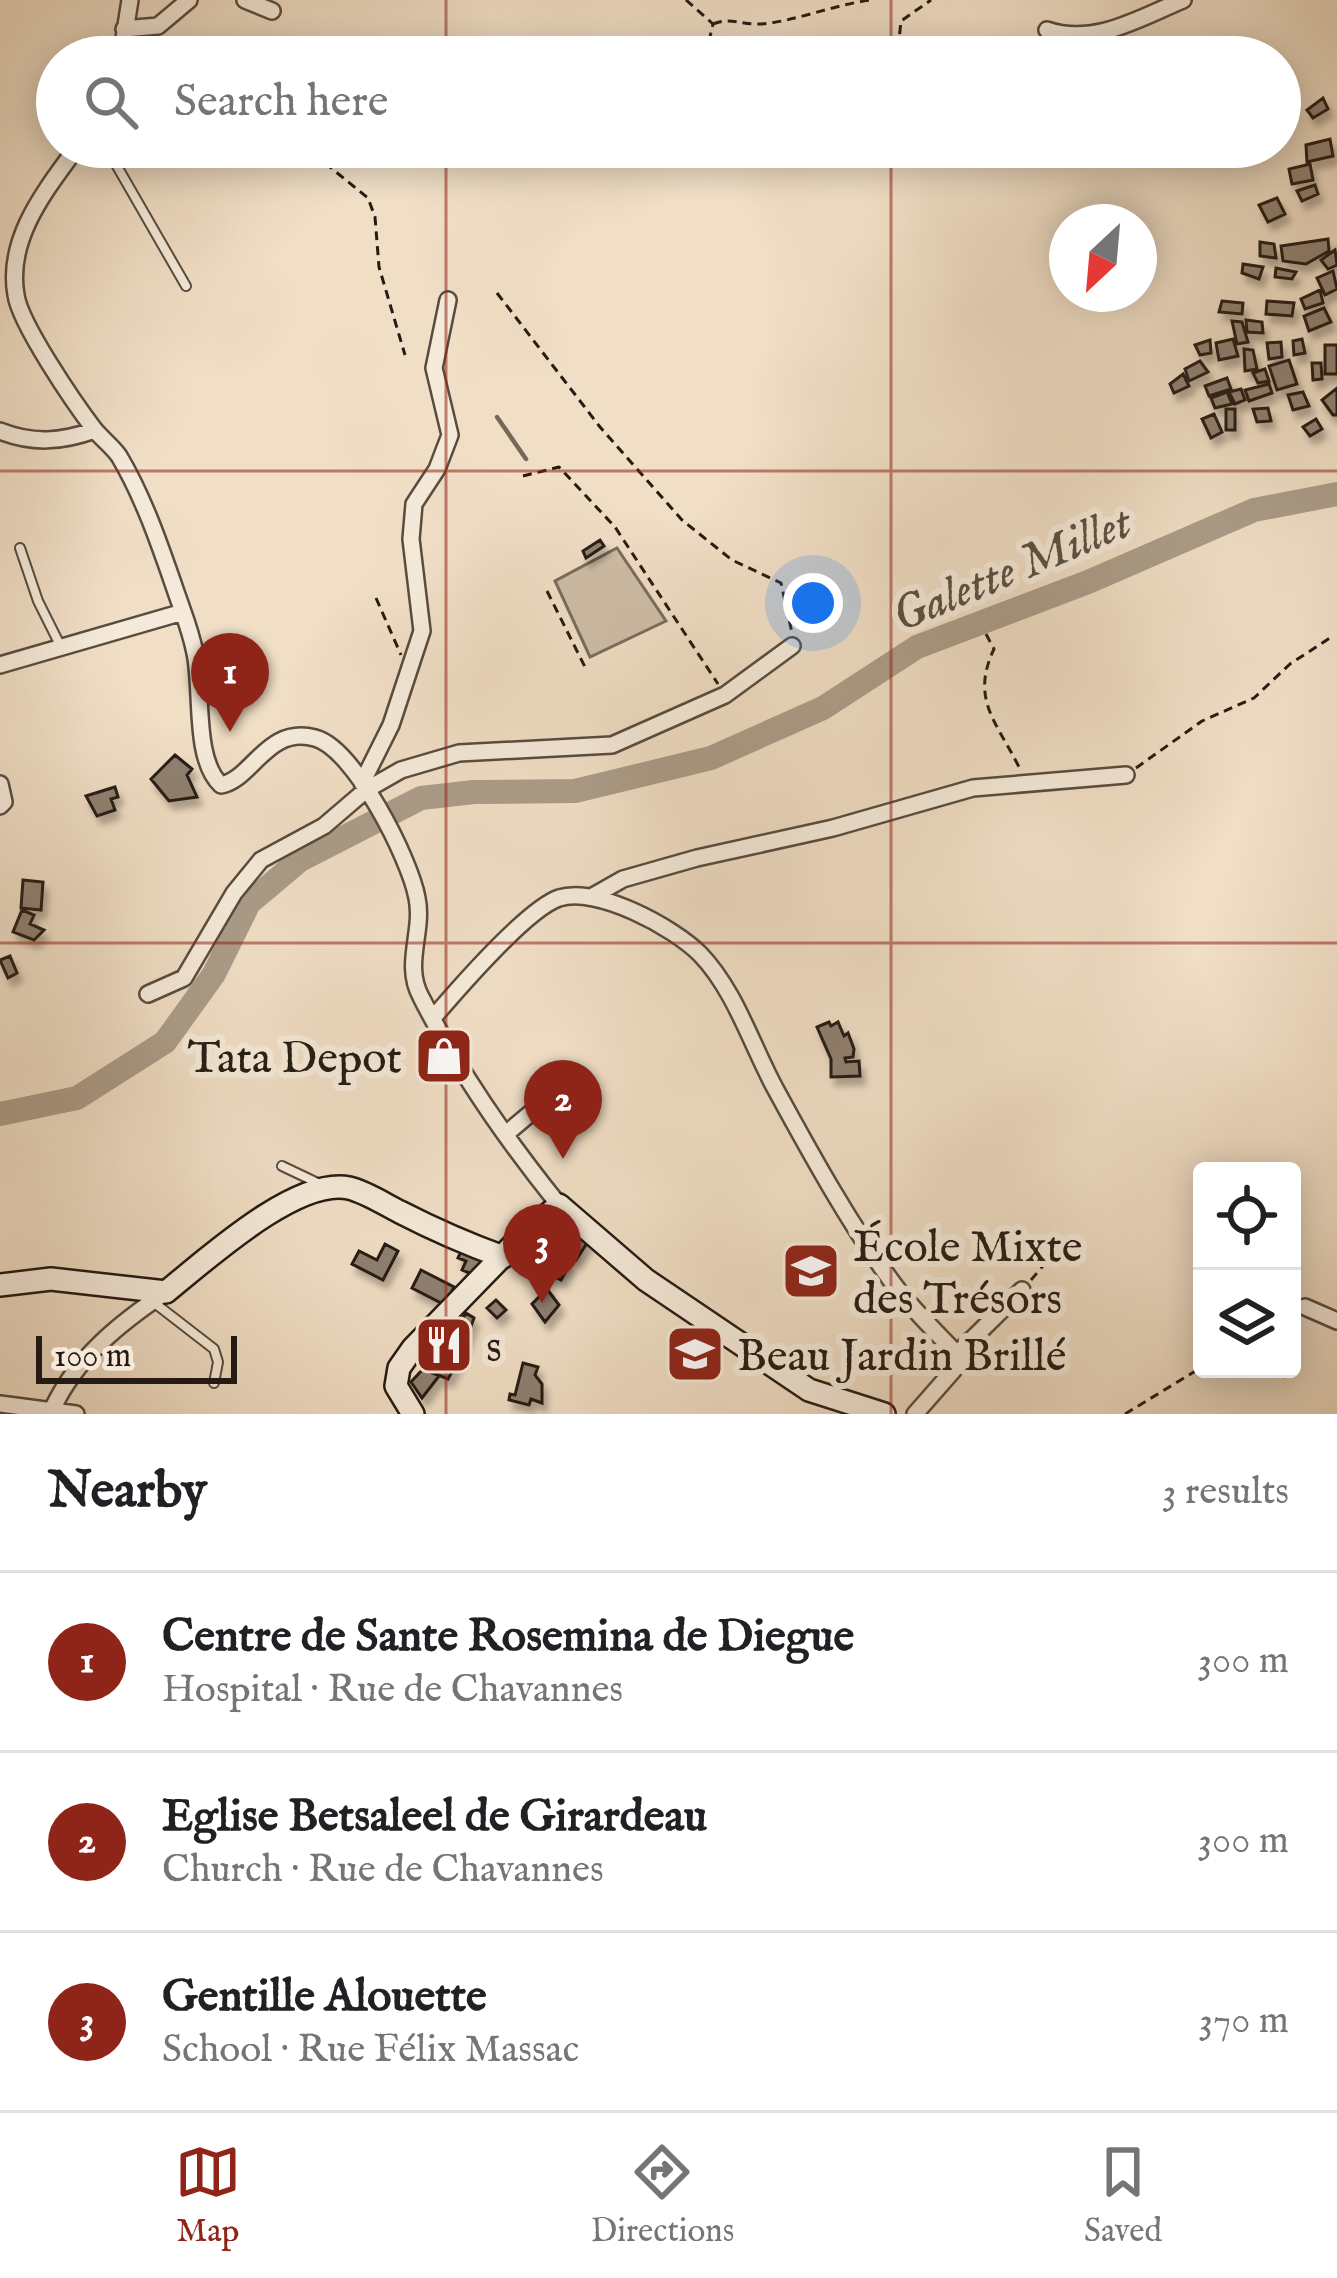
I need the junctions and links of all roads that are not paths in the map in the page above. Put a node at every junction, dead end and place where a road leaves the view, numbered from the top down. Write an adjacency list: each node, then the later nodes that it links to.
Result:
1 (130, 0): 6 (street)
2 (189, 0): 6 (street)
3 (245, 0): 5 (street)
4 (1183, 0): 10 (street)
5 (272, 11)
6 (124, 29): 8 (street)
7 (1046, 30): 9 (street)
8 (123, 36)
9 (1074, 36)
10 (1086, 36)
11 (62, 168): 15 (street)
12 (118, 168): 13 (lane)
13 (186, 286)
14 (448, 300): 24 (street)
15 (95, 430): 16 (street); 18 (street)
16 (0, 431)
17 (20, 548): 19 (lane)
18 (183, 612): 19 (street); 24 (street)
19 (61, 646): 21 (street)
20 (793, 646): 24 (street)
21 (0, 665)
22 (1126, 775): 26 (street)
23 (0, 784): 25 (street)
24 (367, 792): 27 (street); 28 (street)
25 (0, 806)
26 (593, 896): 28 (street); 40 (street)
27 (148, 994)
28 (433, 1018): 30 (street)
29 (562, 1086): 30 (street)
30 (507, 1133): 33 (street)
31 (282, 1166): 32 (lane)
32 (325, 1186): 34 (street); 37 (street)
33 (559, 1205): 34 (street); 46 (street)
34 (503, 1257): 45 (street)
35 (0, 1285): 37 (street)
36 (1022, 1290): 40 (street)
37 (159, 1297): 41 (lane); 43 (street)
38 (1305, 1307): 39 (street)
39 (1337, 1321)
40 (957, 1354): 47 (street)
41 (214, 1383)
42 (0, 1404): 43 (street)
43 (52, 1408): 44 (street)
44 (76, 1414)
45 (413, 1414)
46 (884, 1414)
47 (915, 1414)

